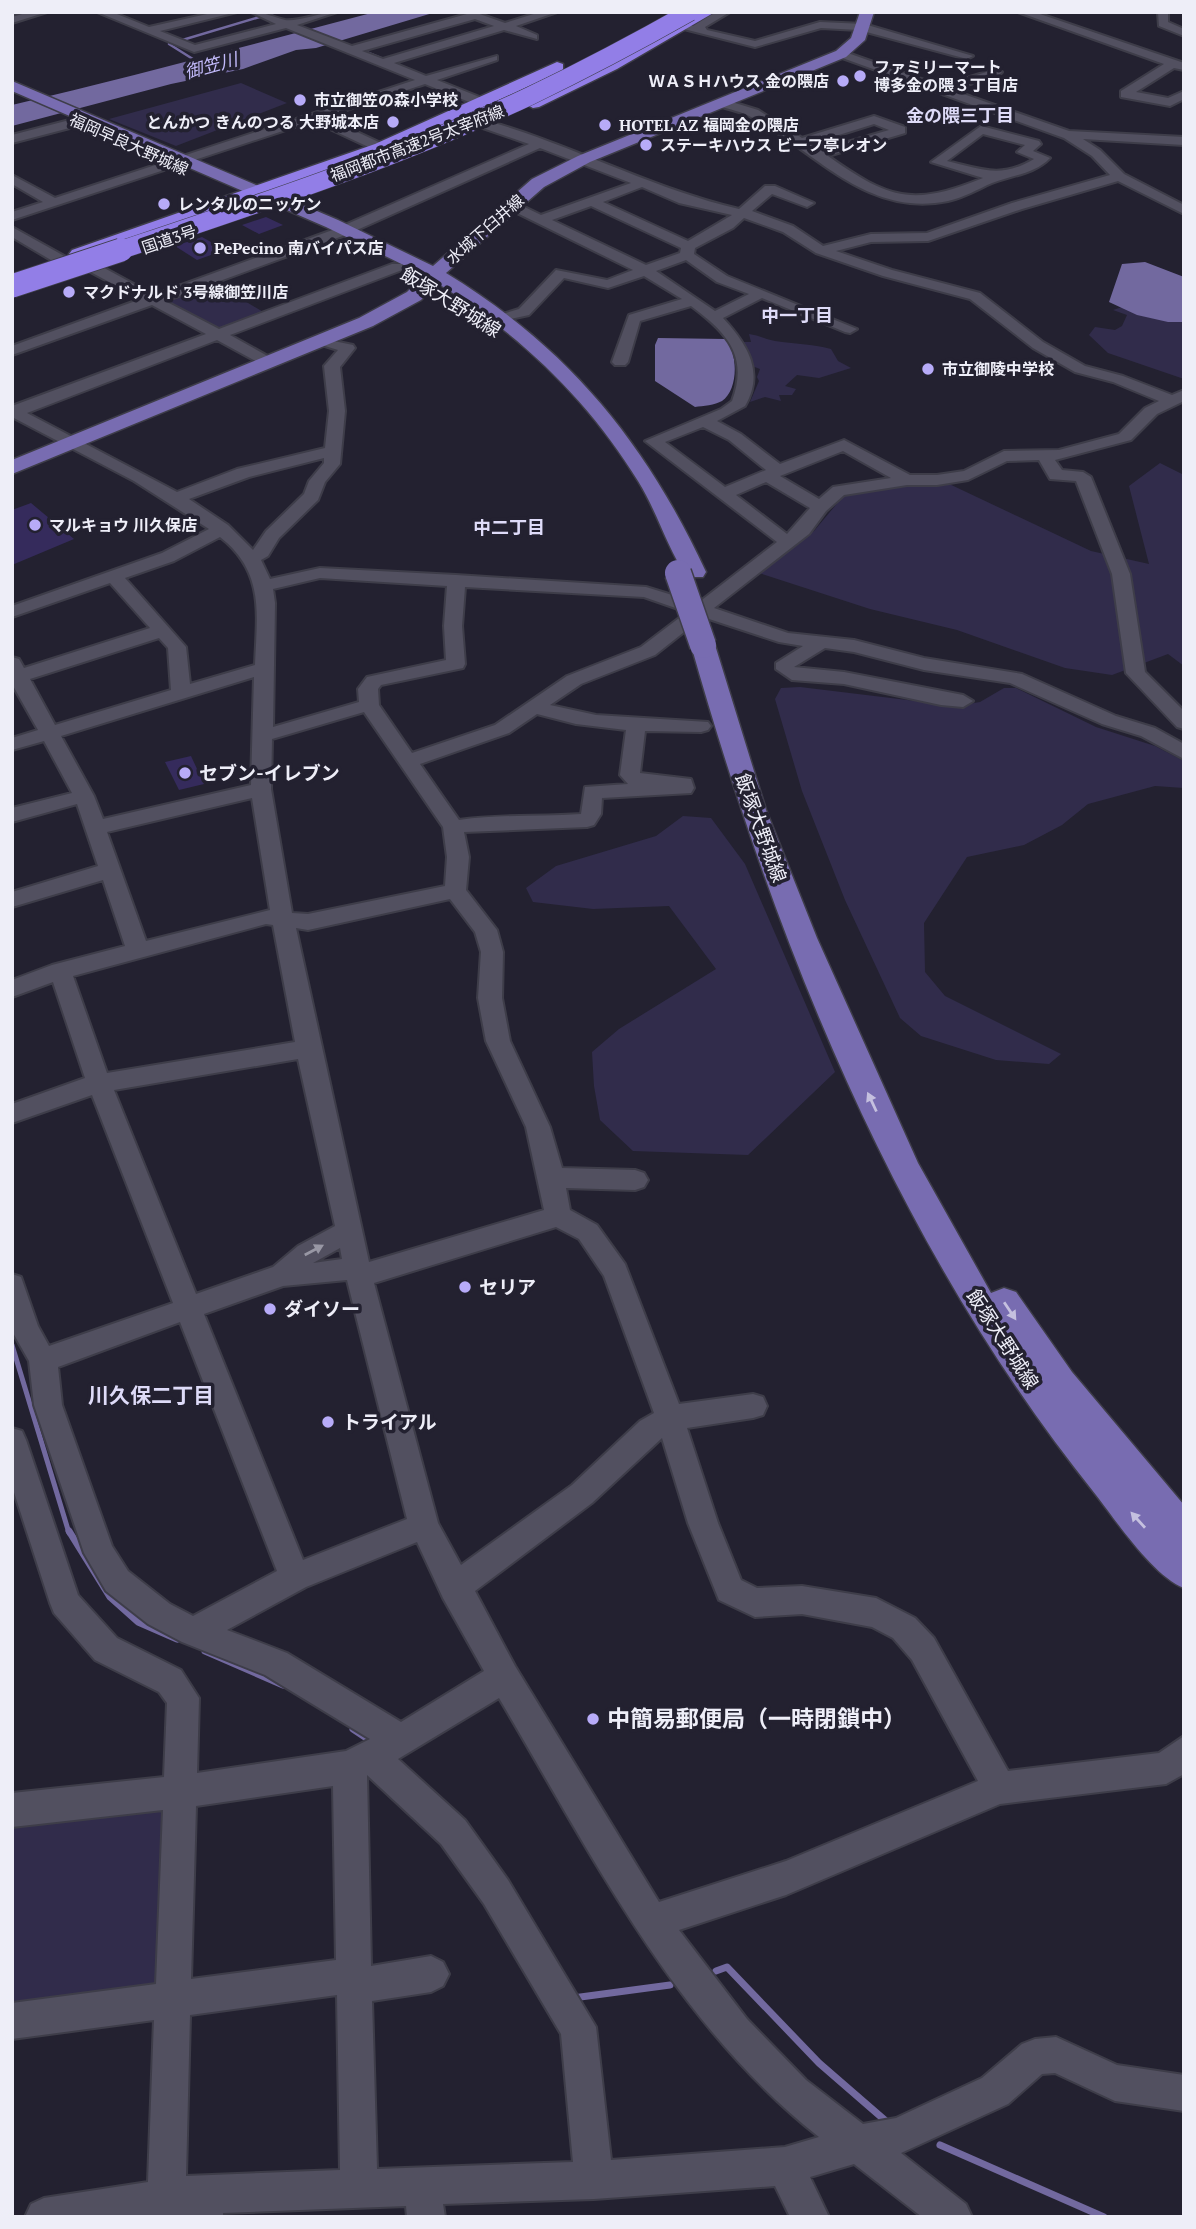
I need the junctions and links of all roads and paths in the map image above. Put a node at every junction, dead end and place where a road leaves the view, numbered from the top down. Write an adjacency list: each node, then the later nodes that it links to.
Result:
1 (42, 12): 13 (street)
2 (102, 12): 19 (street)
3 (232, 12): 19 (street)
4 (256, 12): 17 (street)
5 (332, 12): 17 (street)
6 (552, 12): 18 (street)
7 (663, 12): 44 (highway)
8 (725, 12): 14 (street)
9 (1023, 12): 16 (street)
10 (1163, 12): 20 (street)
11 (1076, 15): 16 (street)
12 (681, 16): 14 (highway, 国道3号); 39 (highway, 国道3号); 45 (highway, 国道3号); 78 (highway, 福岡都市高速2号太宰府線, bridge); 80 (highway, 福岡都市高速2号太宰府線, bridge)
13 (12, 20)
14 (704, 21): 15 (street)
15 (865, 23): 23 (main road, 水城下臼井線); 24 (street)
16 (1055, 23): 27 (street)
17 (292, 26): 19 (street); 22 (street)
18 (506, 27): 21 (street); 22 (street); 26 (street)
19 (150, 30)
20 (1184, 33)
21 (533, 37)
22 (351, 49): 26 (street)
23 (841, 54): 31 (street); 40 (main road, 水城下臼井線)
24 (967, 56)
25 (493, 58): 34 (street)
26 (382, 63): 34 (street)
27 (1178, 65): 33 (street)
28 (924, 68): 31 (street)
29 (954, 71): 32 (street)
30 (996, 72): 32 (street)
31 (906, 77): 37 (street)
32 (976, 78): 37 (street)
33 (1146, 79): 35 (street); 38 (street)
34 (424, 80): 39 (street); 42 (street)
35 (1184, 87)
36 (17, 90): 43 (main road, 福岡早良大野城線); 46 (main road, 福岡早良大野城線)
37 (940, 90): 41 (street)
38 (1184, 94)
39 (483, 103): 44 (highway, 国道3号)
40 (722, 103): 51 (street); 55 (main road, 水城下臼井線)
41 (1013, 115): 47 (street); 48 (street)
42 (314, 117): 53 (street); 56 (street)
43 (81, 121): 46 (main road, 福岡早良大野城線); 49 (street)
44 (437, 124): 53 (highway, 国道3号)
45 (484, 124): 52 (street); 61 (highway, 国道3号)
46 (106, 129): 56 (main road, 福岡早良大野城線)
47 (1000, 134): 57 (street); 57 (street)
48 (1068, 135): 50 (street); 58 (street)
49 (12, 139)
50 (1184, 141)
51 (800, 143): 54 (street); 54 (street)
52 (541, 144): 55 (street); 71 (street)
53 (381, 148): 61 (highway, 国道3号)
54 (818, 155): 57 (street)
55 (584, 159): 60 (street); 64 (main road, 水城下臼井線)
56 (178, 162): 61 (main road, 福岡早良大野城線); 63 (street)
57 (996, 177)
58 (1119, 177): 66 (street); 72 (street)
59 (12, 180): 63 (street)
60 (642, 183): 62 (street); 67 (street)
61 (262, 199): 71 (main road, 飯塚大野城線); 74 (highway, 国道3号); 75 (highway, 国道3号)
62 (592, 201): 69 (street); 73 (street)
63 (53, 202): 68 (street)
64 (510, 204): 69 (street); 79 (main road, 水城下臼井線)
65 (807, 204): 67 (street)
66 (1184, 211)
67 (744, 213): 72 (street); 73 (street)
68 (12, 216)
69 (539, 220): 77 (street)
70 (12, 231): 74 (street)
71 (336, 233): 76 (main road, 飯塚大野城線); 79 (main road, 飯塚大野城線); 84 (street)
72 (821, 250): 93 (street)
73 (687, 251): 77 (street); 82 (street)
74 (61, 260): 78 (highway, 国道3号)
75 (90, 266): 81 (highway, 国道3号); 84 (street)
76 (397, 267): 79 (main road, 飯塚大野城線); 88 (street)
77 (646, 271): 83 (street); 86 (street)
78 (12, 278)
79 (430, 278): 86 (main road, 飯塚大野城線); 89 (main road, 水城下臼井線); 107 (main road, 飯塚大野城線)
80 (12, 286)
81 (12, 292)
82 (761, 293): 85 (street); 87 (street)
83 (692, 300): 85 (street); 92 (street)
84 (158, 301): 88 (street); 90 (street)
85 (716, 316): 95 (street)
86 (501, 318): 107 (main road, 飯塚大野城線)
87 (850, 329)
88 (218, 336): 91 (street); 94 (street)
89 (318, 342): 91 (main road, 水城下臼井線); 97 (street)
90 (12, 351)
91 (268, 362): 96 (main road, 水城下臼井線)
92 (620, 362)
93 (1177, 397): 98 (street)
94 (13, 411): 96 (street)
95 (702, 420): 100 (street); 102 (street)
96 (73, 444): 99 (main road, 水城下臼井線); 103 (street)
97 (332, 451): 103 (street); 106 (street)
98 (1044, 455): 101 (street); 123 (street)
99 (12, 468)
100 (773, 474): 101 (street); 102 (street); 104 (street)
101 (907, 480): 104 (street)
102 (722, 495): 105 (street)
103 (174, 499): 106 (street)
104 (820, 507): 105 (street)
105 (786, 541): 112 (street)
106 (237, 544): 108 (street); 110 (street)
107 (687, 572): 116 (main road, 飯塚大野城線, bridge)
108 (114, 577): 113 (street); 114 (street)
109 (456, 580): 110 (street); 112 (street); 121 (street)
110 (264, 586): 117 (street)
111 (12, 591): 113 (street)
112 (702, 608): 115 (street); 122 (street)
113 (21, 609)
114 (164, 630): 118 (street); 119 (street)
115 (823, 642): 120 (street); 129 (street)
116 (711, 644): 160 (main road, 飯塚大野城線, one-way to 160); 161 (main road, 飯塚大野城線, one-way to 116)
117 (265, 668): 119 (street); 127 (street)
118 (15, 672): 126 (street)
119 (181, 694): 126 (street)
120 (964, 701)
121 (369, 705): 127 (street); 130 (street)
122 (535, 707): 124 (street); 130 (street)
123 (1184, 723)
124 (636, 724): 125 (street); 134 (street)
125 (701, 726)
126 (52, 733): 128 (street); 132 (street)
127 (262, 736): 131 (street)
128 (12, 744)
129 (1184, 753)
130 (407, 762): 134 (street)
131 (261, 789): 135 (street); 139 (street)
132 (84, 796): 133 (street); 135 (street)
133 (12, 815)
134 (453, 827): 137 (street)
135 (95, 828): 136 (street)
136 (110, 870): 138 (street); 140 (street)
137 (456, 891): 139 (street); 146 (street)
138 (12, 900)
139 (281, 919): 140 (street); 143 (street)
140 (138, 950): 141 (street)
141 (60, 971): 142 (street); 144 (street)
142 (12, 989)
143 (308, 1049): 144 (street); 149 (street)
144 (99, 1083): 145 (street); 153 (street)
145 (12, 1114)
146 (552, 1178): 147 (street); 148 (street)
147 (635, 1180)
148 (558, 1216): 150 (street); 156 (street)
149 (350, 1230): 150 (street); 151 (street, one-way to 149)
150 (358, 1272): 151 (street); 159 (street)
151 (282, 1275): 153 (street)
152 (12, 1285): 154 (street)
153 (189, 1308): 154 (street); 162 (street)
154 (44, 1360): 164 (street)
155 (753, 1406): 156 (street)
156 (670, 1418): 163 (street); 169 (street)
157 (12, 1440): 158 (street)
158 (19, 1493): 170 (street)
159 (424, 1526): 162 (street); 163 (street)
160 (1184, 1534)
161 (1184, 1570)
162 (295, 1577): 164 (street)
163 (454, 1588): 165 (street)
164 (193, 1632): 166 (street)
165 (504, 1677): 166 (street); 172 (street)
166 (401, 1740): 168 (street)
167 (1184, 1752): 169 (street)
168 (359, 1762): 170 (street); 174 (street); 180 (street)
169 (1000, 1787): 172 (street)
170 (181, 1792): 171 (street); 175 (street)
171 (12, 1810)
172 (651, 1922): 178 (street)
173 (431, 1974): 174 (street)
174 (354, 1980): 175 (street); 181 (street)
175 (173, 1999): 176 (street); 183 (street)
176 (12, 2021)
177 (1184, 2093): 178 (street)
178 (860, 2143): 179 (street); 186 (street)
179 (785, 2166): 180 (street); 185 (street)
180 (594, 2180): 182 (street)
181 (359, 2187): 182 (street); 183 (street)
182 (424, 2201)
183 (189, 2204): 184 (street)
184 (44, 2217)
185 (810, 2217)
186 (953, 2217)

